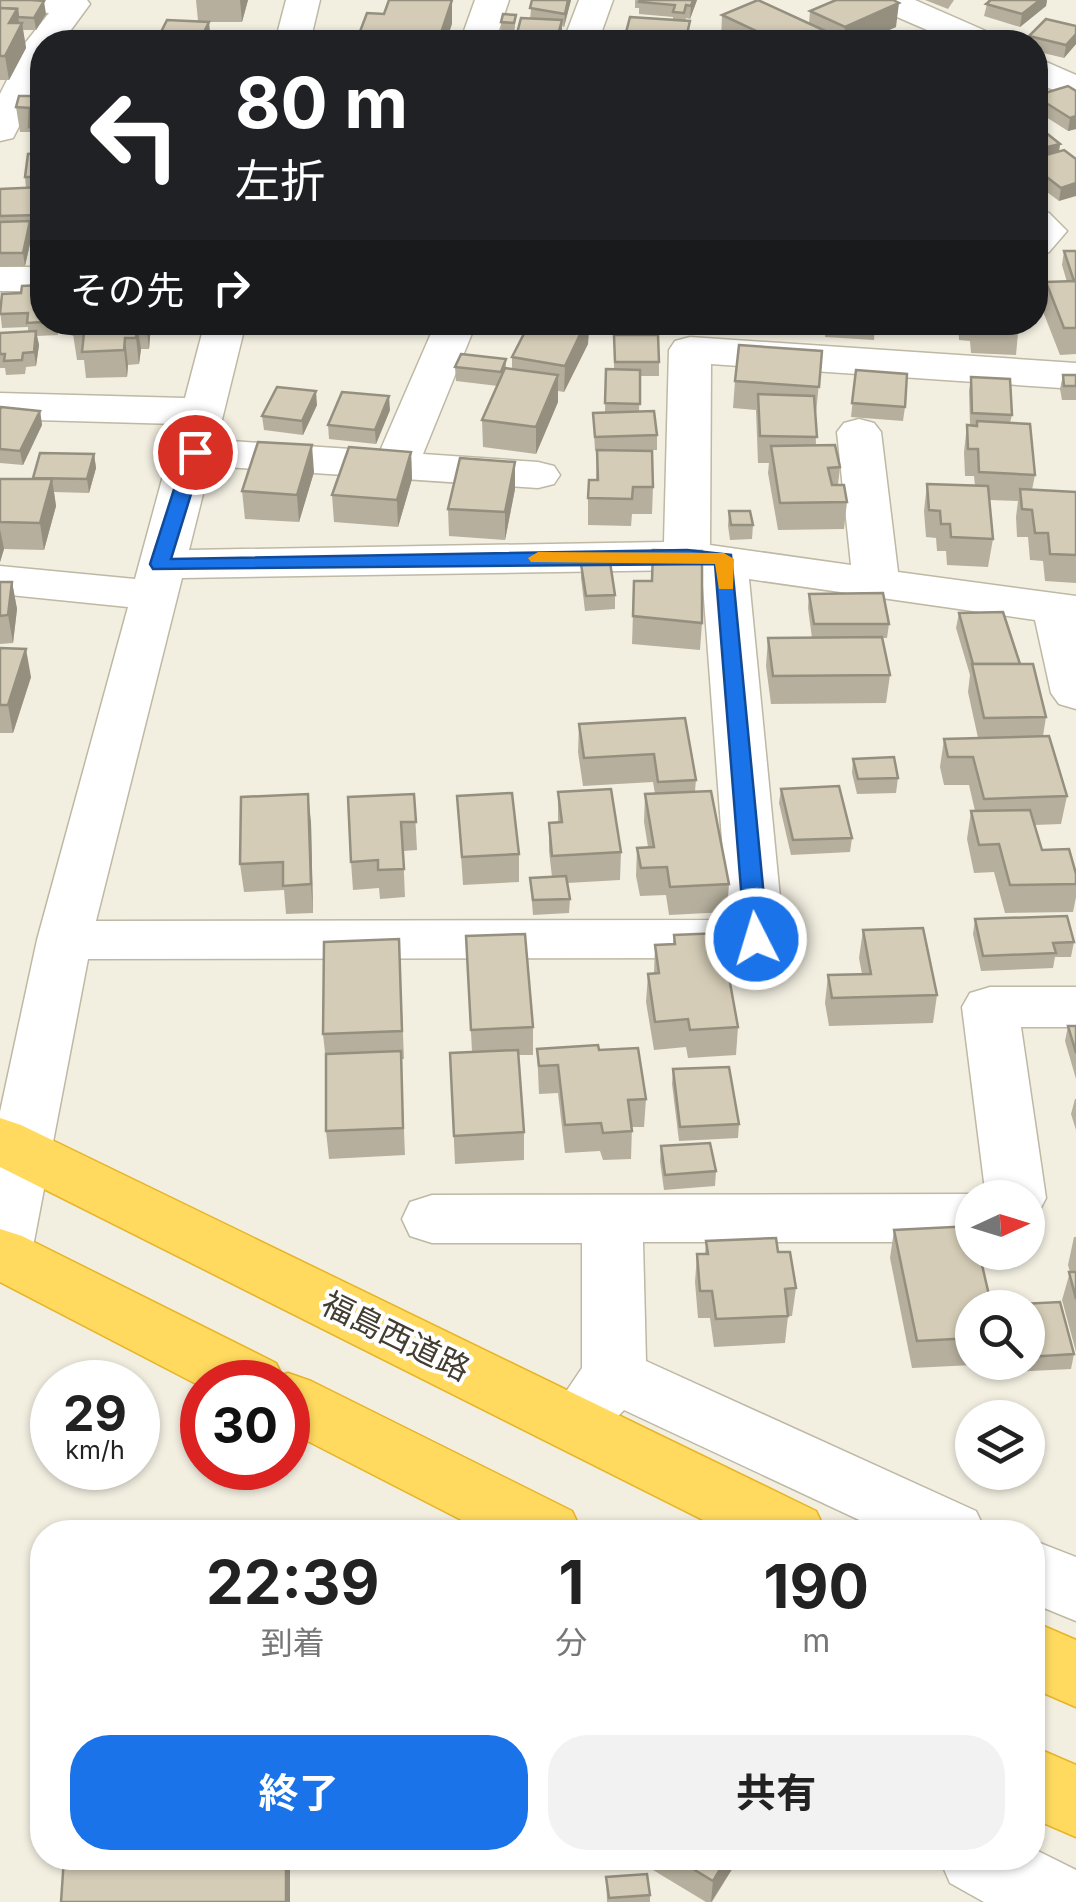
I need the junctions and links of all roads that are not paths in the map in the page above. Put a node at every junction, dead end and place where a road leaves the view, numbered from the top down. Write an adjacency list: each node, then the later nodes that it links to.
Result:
1 (11, 0): 6 (street)
2 (303, 0): 7 (street)
3 (492, 0): 8 (street)
4 (596, 0): 9 (street)
5 (886, 0): 10 (street)
6 (56, 30)
7 (296, 30)
8 (482, 30)
9 (585, 30)
10 (941, 30)
11 (30, 74): 14 (street)
12 (1048, 74): 13 (street)
13 (1076, 88)
14 (0, 130)
15 (0, 279): 16 (street)
16 (30, 279)
17 (223, 335): 23 (street)
18 (450, 335): 25 (street)
19 (912, 335): 20 (street)
20 (910, 366): 21 (street); 27 (street)
21 (1076, 376)
22 (0, 406): 23 (street)
23 (200, 432): 25 (street); 29 (street)
24 (859, 432): 30 (street)
25 (396, 466): 26 (street)
26 (538, 475)
27 (706, 557): 29 (street); 30 (street); 33 (street)
28 (0, 580): 29 (street)
29 (156, 580): 33 (street)
30 (876, 583): 31 (street)
31 (1067, 611): 32 (street)
32 (1076, 693)
33 (64, 940): 35 (street)
34 (1076, 1008): 36 (street)
35 (10, 1145): 40 (street); 42 (highway, 福島西道路)
36 (1014, 1180)
37 (955, 1218): 39 (street)
38 (432, 1219): 39 (street)
39 (612, 1220): 42 (street)
40 (0, 1255): 41 (highway)
41 (209, 1360)
42 (593, 1399): 45 (highway, 福島西道路); 46 (street)
43 (310, 1412): 44 (highway)
44 (513, 1520)
45 (774, 1520)
46 (920, 1520)
47 (1045, 1660): 48 (highway)
48 (1076, 1675)
49 (1045, 1786): 50 (highway)
50 (1076, 1802)
51 (999, 1870): 52 (street)
52 (1060, 1902)

